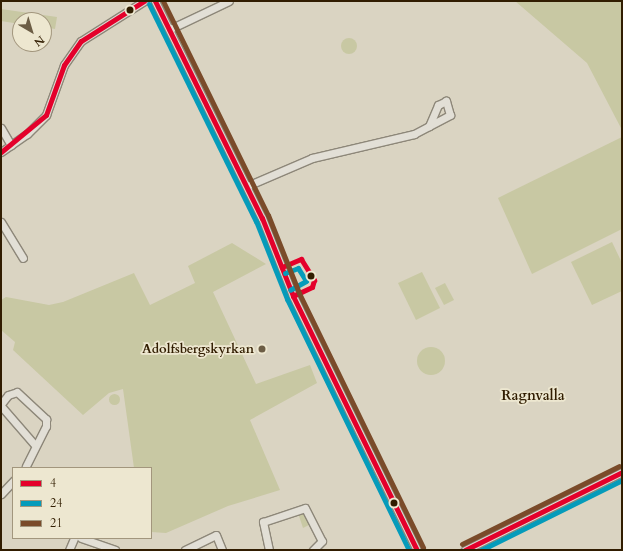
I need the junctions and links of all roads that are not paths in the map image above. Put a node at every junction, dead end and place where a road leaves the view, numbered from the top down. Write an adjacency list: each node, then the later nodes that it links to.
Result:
1 (144, 1): 7 (street)
2 (155, 1): 4 (street)
3 (229, 1): 4 (street)
4 (170, 29): 9 (street)
5 (429, 126): 9 (street)
6 (1, 128): 7 (street)
7 (11, 145): 8 (street)
8 (1, 152)
9 (247, 186): 26 (street)
10 (1, 222): 11 (street)
11 (23, 258)
12 (1, 405): 13 (street); 13 (street)
13 (34, 444): 14 (street)
14 (26, 467)
15 (622, 472): 27 (street)
16 (12, 482): 17 (street)
17 (1, 493)
18 (74, 539): 20 (street)
19 (84, 539): 21 (street)
20 (69, 550)
21 (115, 550)
22 (186, 550): 23 (street)
23 (222, 550)
24 (269, 550): 25 (street)
25 (313, 550)
26 (417, 550)
27 (465, 550)

